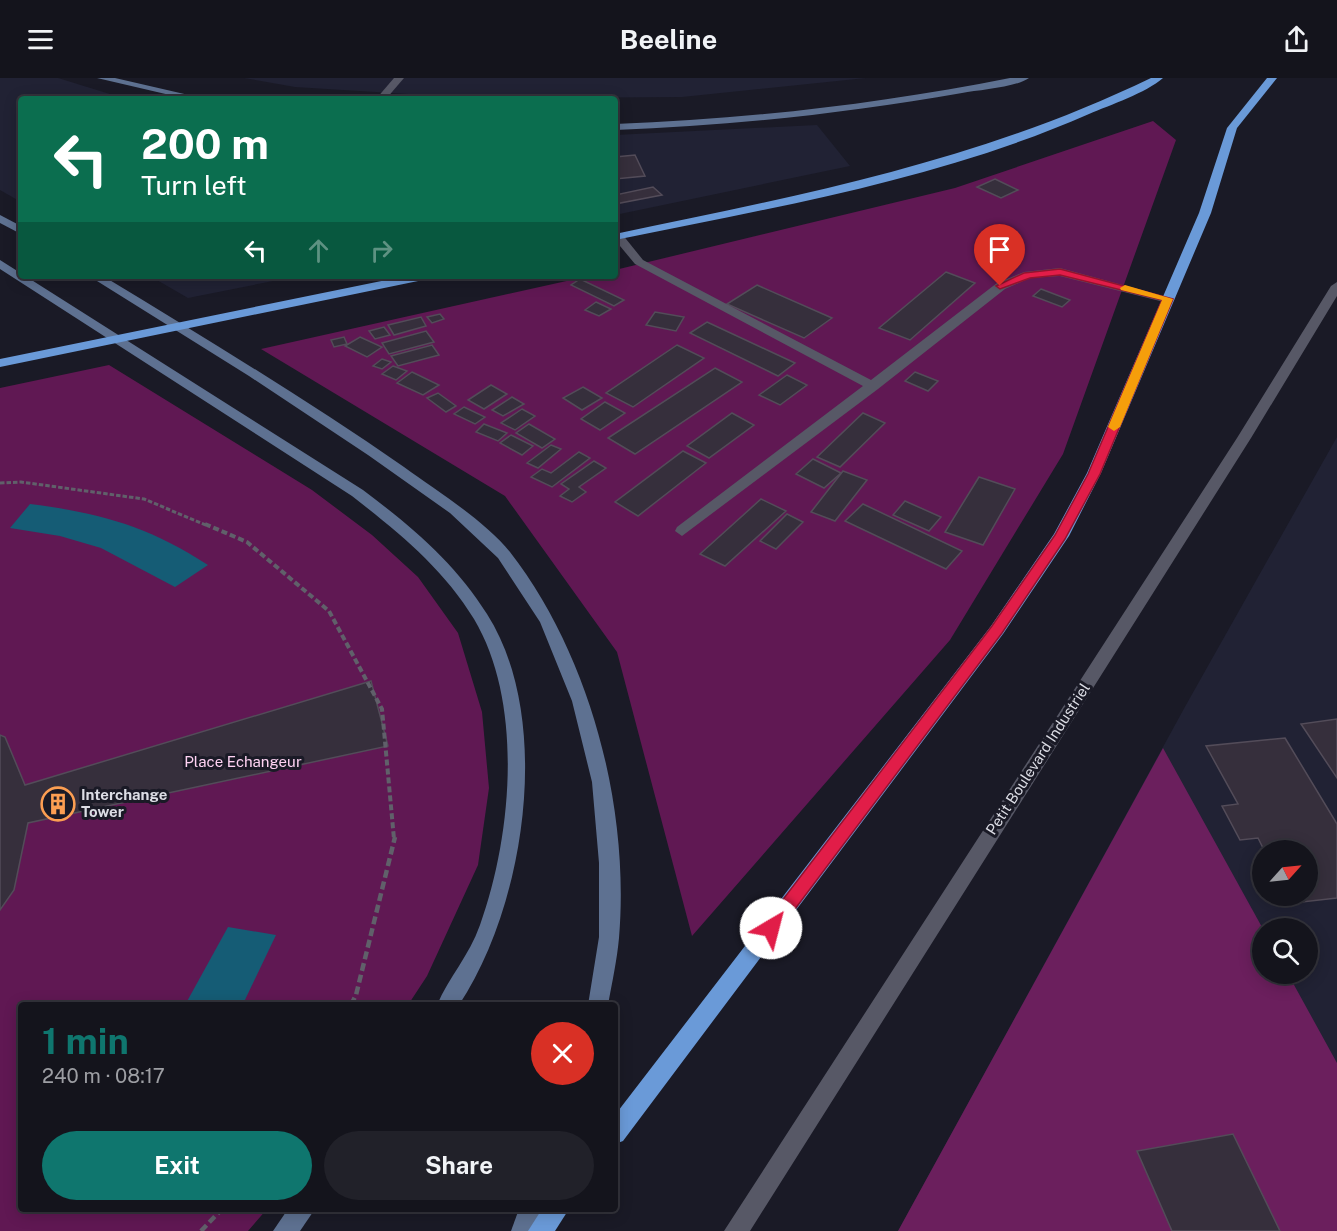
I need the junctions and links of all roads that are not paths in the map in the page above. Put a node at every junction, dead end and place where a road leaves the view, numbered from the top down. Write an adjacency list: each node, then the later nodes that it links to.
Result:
1 (102, 78): 6 (main road)
2 (399, 78): 7 (street)
3 (1024, 78): 8 (main road)
4 (1158, 78): 11 (highway)
5 (1272, 78): 19 (highway)
6 (187, 96)
7 (384, 96)
8 (618, 127)
9 (0, 218): 10 (main road)
10 (18, 229)
11 (618, 236)
12 (618, 237): 21 (street)
13 (0, 264): 14 (main road)
14 (18, 275)
15 (24, 279): 23 (main road)
16 (100, 279): 24 (main road)
17 (408, 279): 20 (highway)
18 (1337, 286): 32 (street, Petit Boulevard Industriel)
19 (1168, 299): 21 (street); 25 (highway)
20 (0, 363)
21 (873, 386): 22 (street)
22 (682, 531)
23 (449, 1002)
24 (598, 1002)
25 (618, 1129)
26 (301, 1212): 29 (main road)
27 (530, 1212): 30 (main road)
28 (555, 1212): 31 (highway)
29 (285, 1231)
30 (523, 1231)
31 (540, 1231)
32 (736, 1231)

